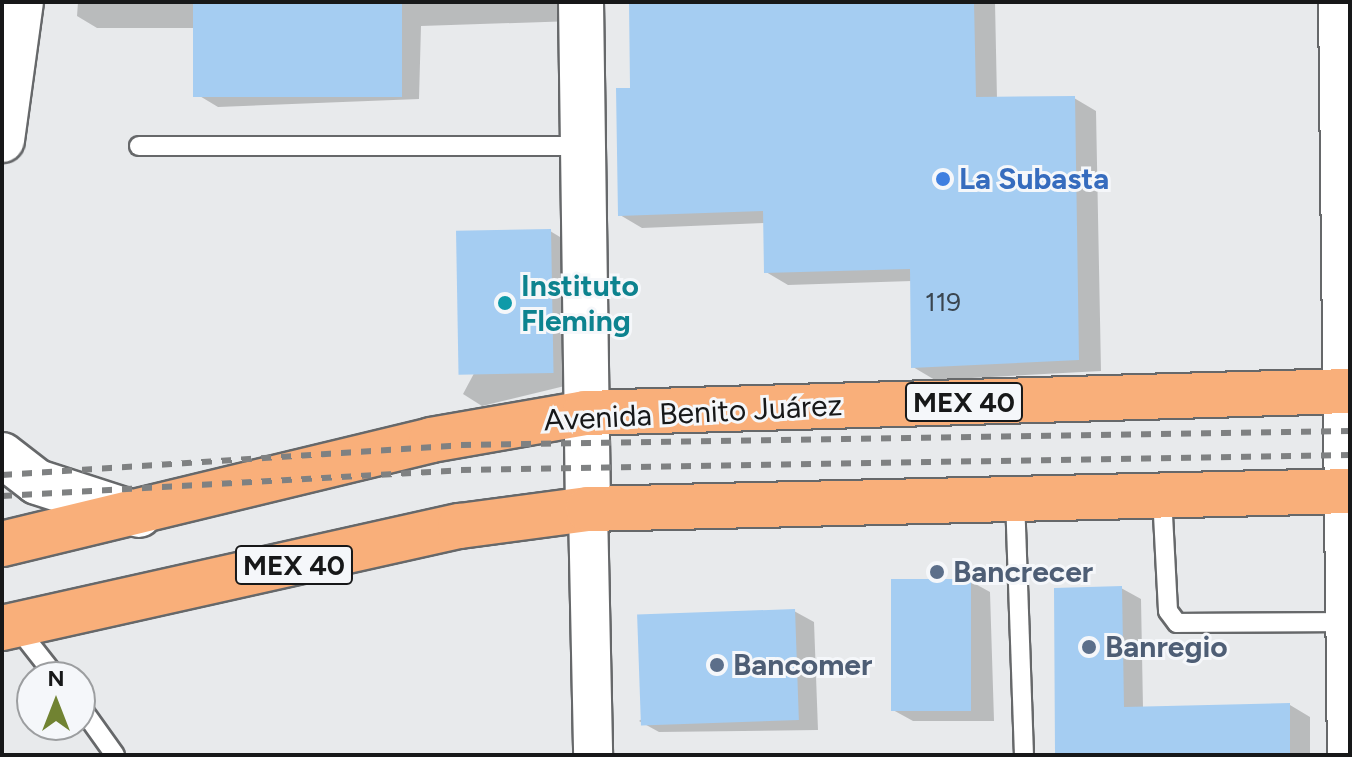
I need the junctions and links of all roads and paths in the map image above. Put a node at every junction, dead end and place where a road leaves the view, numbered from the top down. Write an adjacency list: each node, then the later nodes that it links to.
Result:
1 (21, 2): 5 (street)
2 (581, 2): 7 (street)
3 (1338, 2): 4 (street)
4 (1345, 96): 8 (street)
5 (2, 140)
6 (139, 146): 7 (lane)
7 (579, 146): 9 (street)
8 (1347, 391): 9 (main road, Avenida Benito Juárez / MEX 40); 11 (street)
9 (585, 413): 14 (street); 15 (main road, Avenida Benito Juárez / MEX 40)
10 (2, 455): 15 (street)
11 (1347, 491): 12 (main road, MEX 40); 17 (street)
12 (1162, 496): 13 (main road, MEX 40); 17 (lane)
13 (1015, 498): 14 (main road, MEX 40); 23 (lane)
14 (588, 509): 18 (main road, MEX 40); 22 (street)
15 (139, 515): 16 (main road, Avenida Benito Juárez / MEX 40)
16 (2, 544)
17 (1345, 622): 24 (street)
18 (6, 624): 19 (lane)
19 (41, 661)
20 (96, 728): 21 (lane)
21 (115, 755)
22 (593, 755)
23 (1024, 755)
24 (1347, 755)

